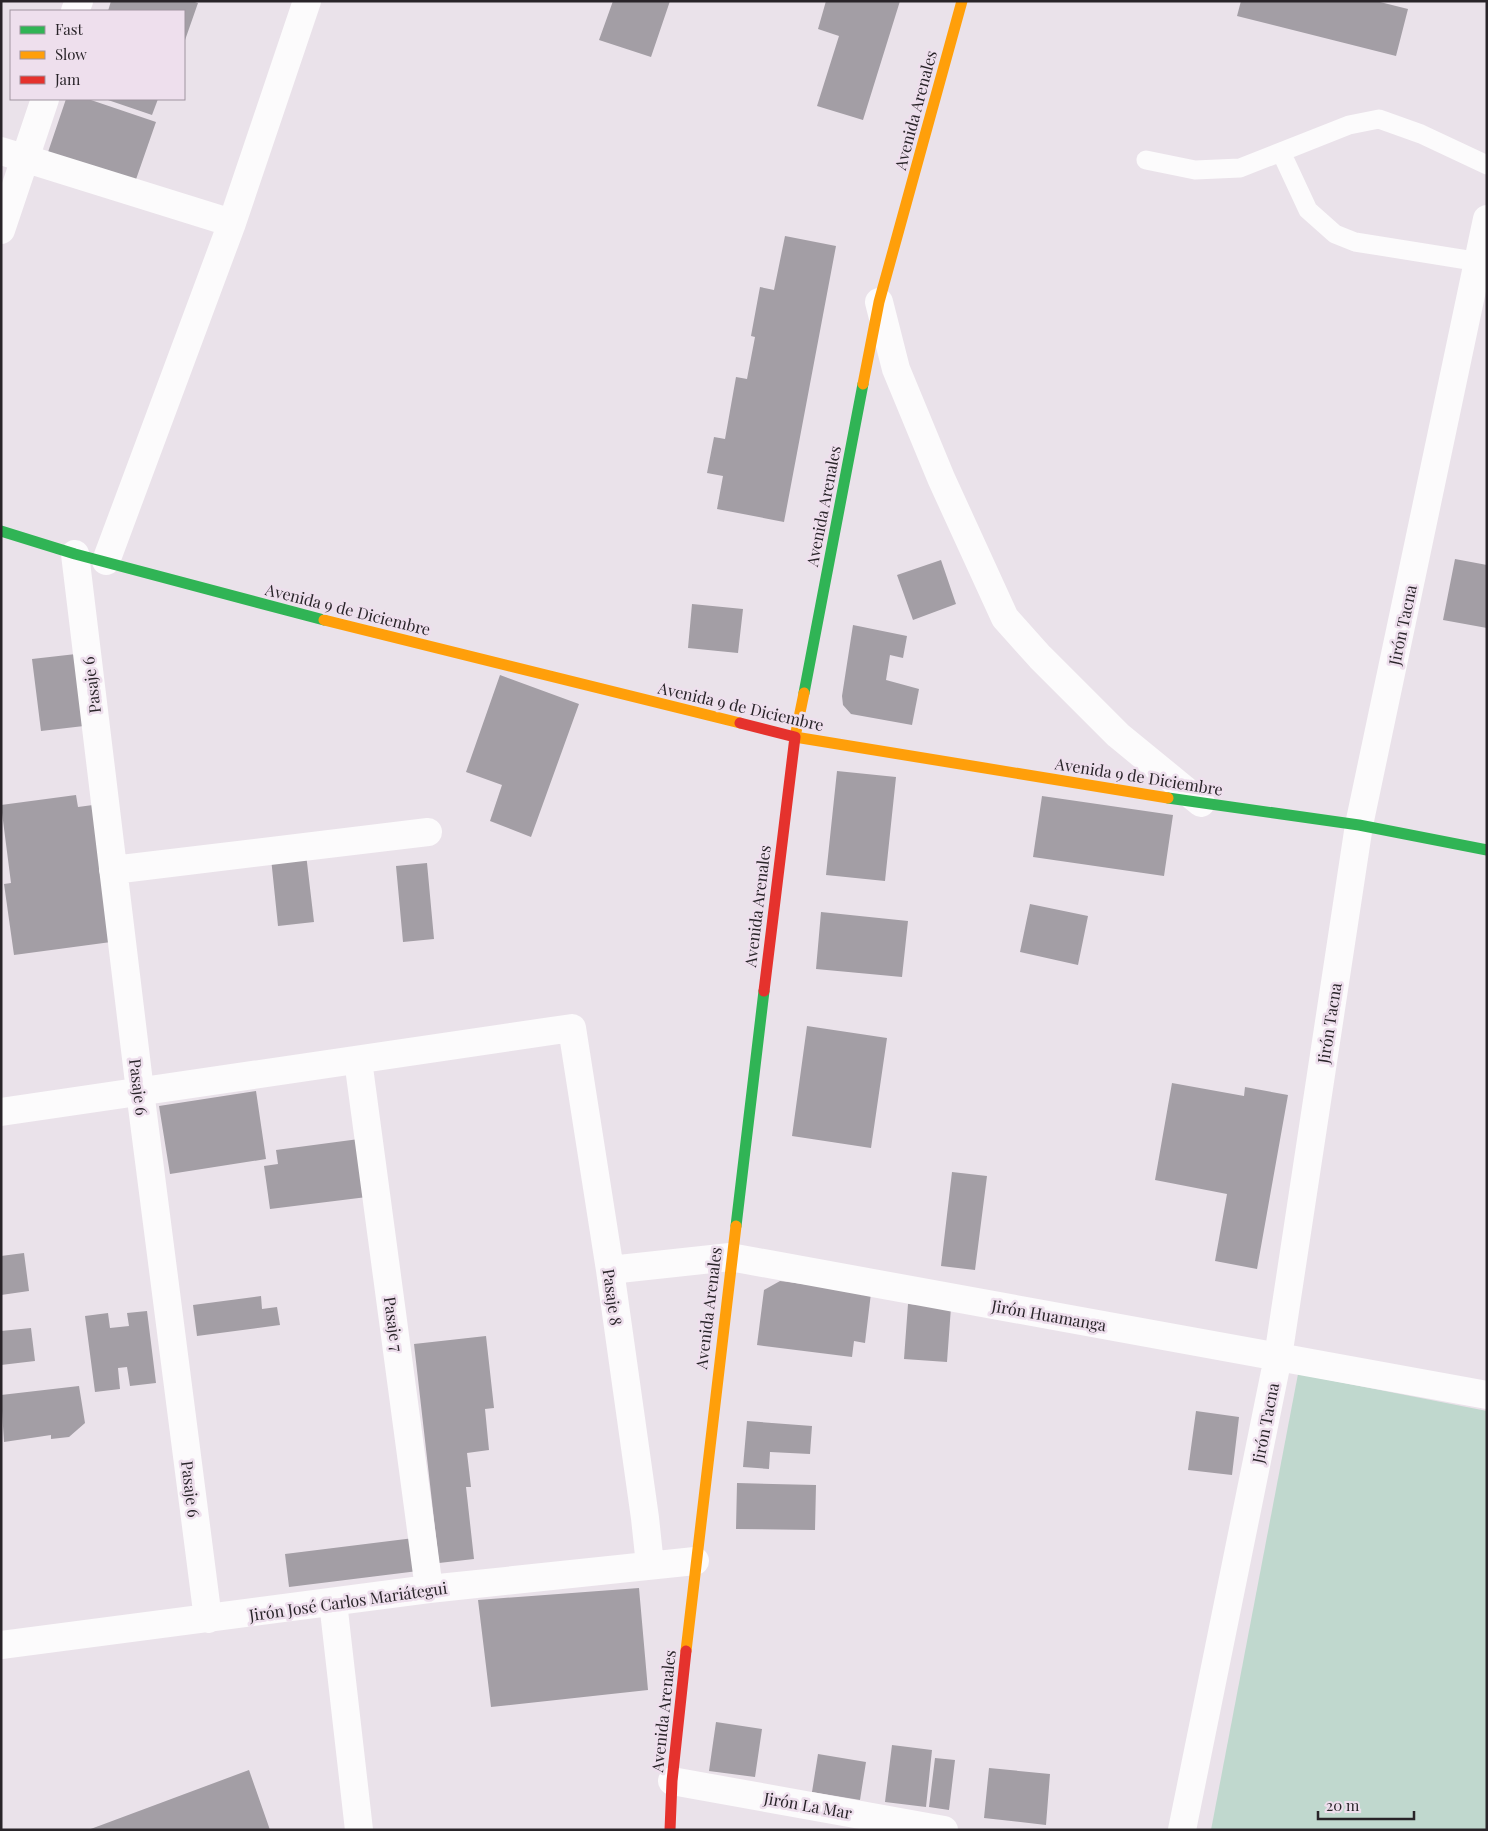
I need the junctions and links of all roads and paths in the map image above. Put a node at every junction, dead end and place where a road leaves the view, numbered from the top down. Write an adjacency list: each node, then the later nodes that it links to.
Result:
1 (307, 1): 9 (street)
2 (962, 1): 12 (main road, Avenida Arenales)
3 (44, 100): 5 (street)
4 (1281, 152): 6 (lane); 7 (lane); 11 (lane)
5 (13, 155): 9 (street); 10 (street)
6 (1146, 160)
7 (1487, 165)
8 (1487, 219): 11 (street, Jirón Tacna)
9 (232, 223): 15 (street)
10 (1, 230)
11 (1480, 262): 18 (street, Jirón Tacna)
12 (879, 302): 16 (main road, Avenida Arenales); 17 (street)
13 (1, 531): 14 (main road, Avenida 9 de Diciembre)
14 (75, 554): 15 (main road, Avenida 9 de Diciembre); 21 (street, Pasaje 6)
15 (106, 561): 16 (main road, Avenida 9 de Diciembre)
16 (795, 737): 17 (main road, Avenida 9 de Diciembre); 25 (main road, Avenida Arenales)
17 (1201, 803): 18 (main road, Avenida 9 de Diciembre)
18 (1359, 825): 20 (main road, Avenida 9 de Diciembre); 27 (street, Jirón Tacna)
19 (428, 832): 21 (street)
20 (1487, 850)
21 (113, 870): 23 (street, Pasaje 6)
22 (358, 1060): 23 (street); 26 (street, Pasaje 8); 31 (street, Pasaje 7)
23 (140, 1091): 24 (street); 33 (street, Pasaje 6)
24 (1, 1112)
25 (730, 1257): 26 (street, Jirón Huamanga); 27 (street, Jirón Huamanga); 29 (main road, Avenida Arenales)
26 (610, 1270): 30 (street, Pasaje 8)
27 (1278, 1357): 28 (street, Jirón Huamanga); 39 (street, Jirón Tacna)
28 (1487, 1396)
29 (695, 1561): 30 (street, Jirón José Carlos Mariátegui); 35 (main road, Avenida Arenales)
30 (650, 1566): 31 (street, Jirón José Carlos Mariátegui)
31 (429, 1589): 32 (street, Jirón José Carlos Mariátegui)
32 (333, 1602): 33 (street, Jirón José Carlos Mariátegui); 36 (street)
33 (208, 1619): 34 (street, Jirón José Carlos Mariátegui)
34 (1, 1645)
35 (672, 1781): 37 (main road, Avenida Arenales); 38 (street, Jirón La Mar)
36 (359, 1830)
37 (670, 1830)
38 (944, 1830)
39 (1182, 1830)

